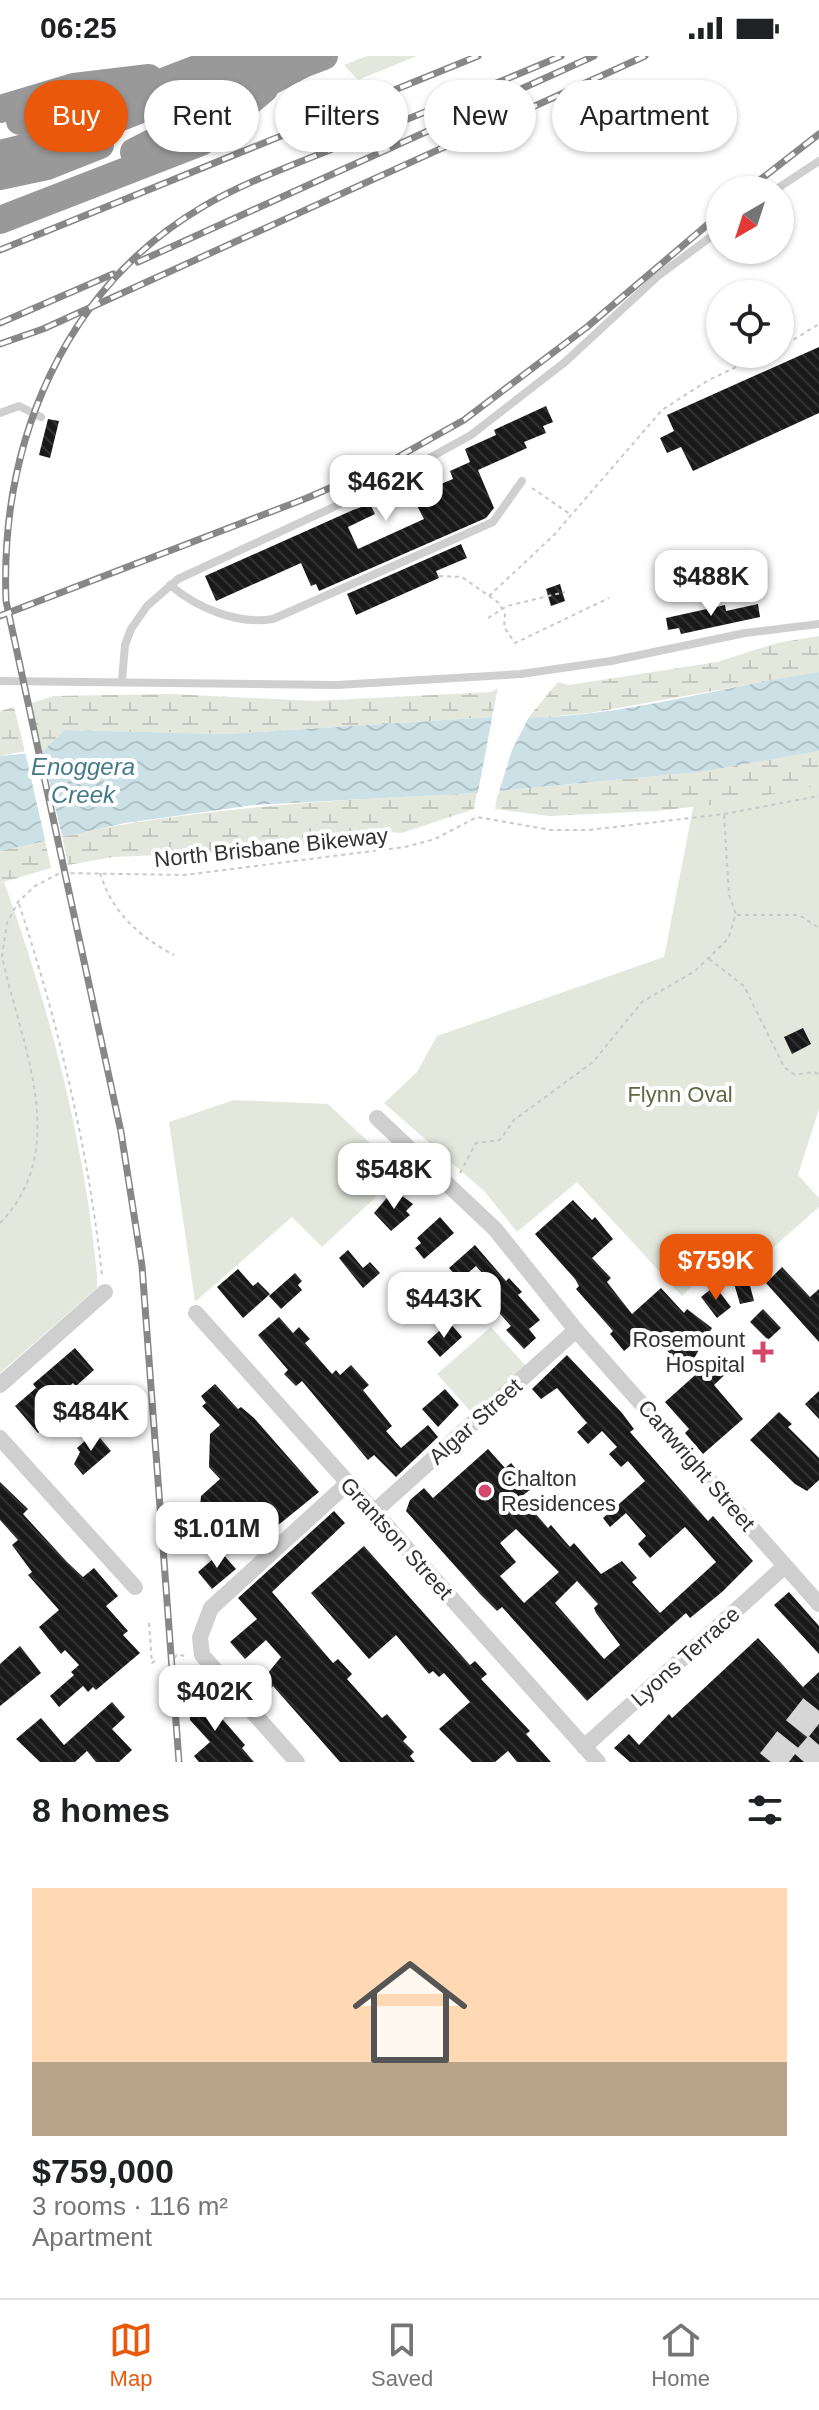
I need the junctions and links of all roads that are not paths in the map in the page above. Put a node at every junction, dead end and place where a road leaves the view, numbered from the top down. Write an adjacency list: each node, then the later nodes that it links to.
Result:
1 (242, 56): 3 (highway, bridge)
2 (304, 58): 4 (highway, bridge); 10 (highway); 15 (highway)
3 (160, 80)
4 (259, 83)
5 (144, 85): 6 (highway); 7 (highway)
6 (0, 109)
7 (0, 127)
8 (144, 130): 12 (highway)
9 (144, 147): 14 (highway)
10 (0, 154)
11 (819, 161): 13 (lane)
12 (0, 176)
13 (794, 177)
14 (0, 203)
15 (0, 220)
16 (706, 240): 20 (lane)
17 (0, 413): 18 (lane)
18 (41, 417)
19 (522, 481): 20 (lane)
20 (170, 585): 23 (lane)
21 (819, 624): 23 (lane)
22 (0, 681): 23 (lane)
23 (122, 681)
24 (377, 1118): 27 (street, Cartwright Street)
25 (105, 1292): 28 (street)
26 (196, 1313): 30 (street, Grantson Street)
27 (576, 1330): 31 (street, Algar Street); 32 (street, Cartwright Street)
28 (0, 1385)
29 (0, 1438): 33 (street)
30 (347, 1484): 31 (street, Grantson Street); 36 (street)
31 (374, 1512): 35 (street, Grantson Street)
32 (785, 1566): 34 (street, Cartwright Street); 35 (street, Lyons Terrace)
33 (135, 1587)
34 (819, 1604)
35 (584, 1747): 37 (street, Grantson Street)
36 (297, 1762)
37 (598, 1762)

